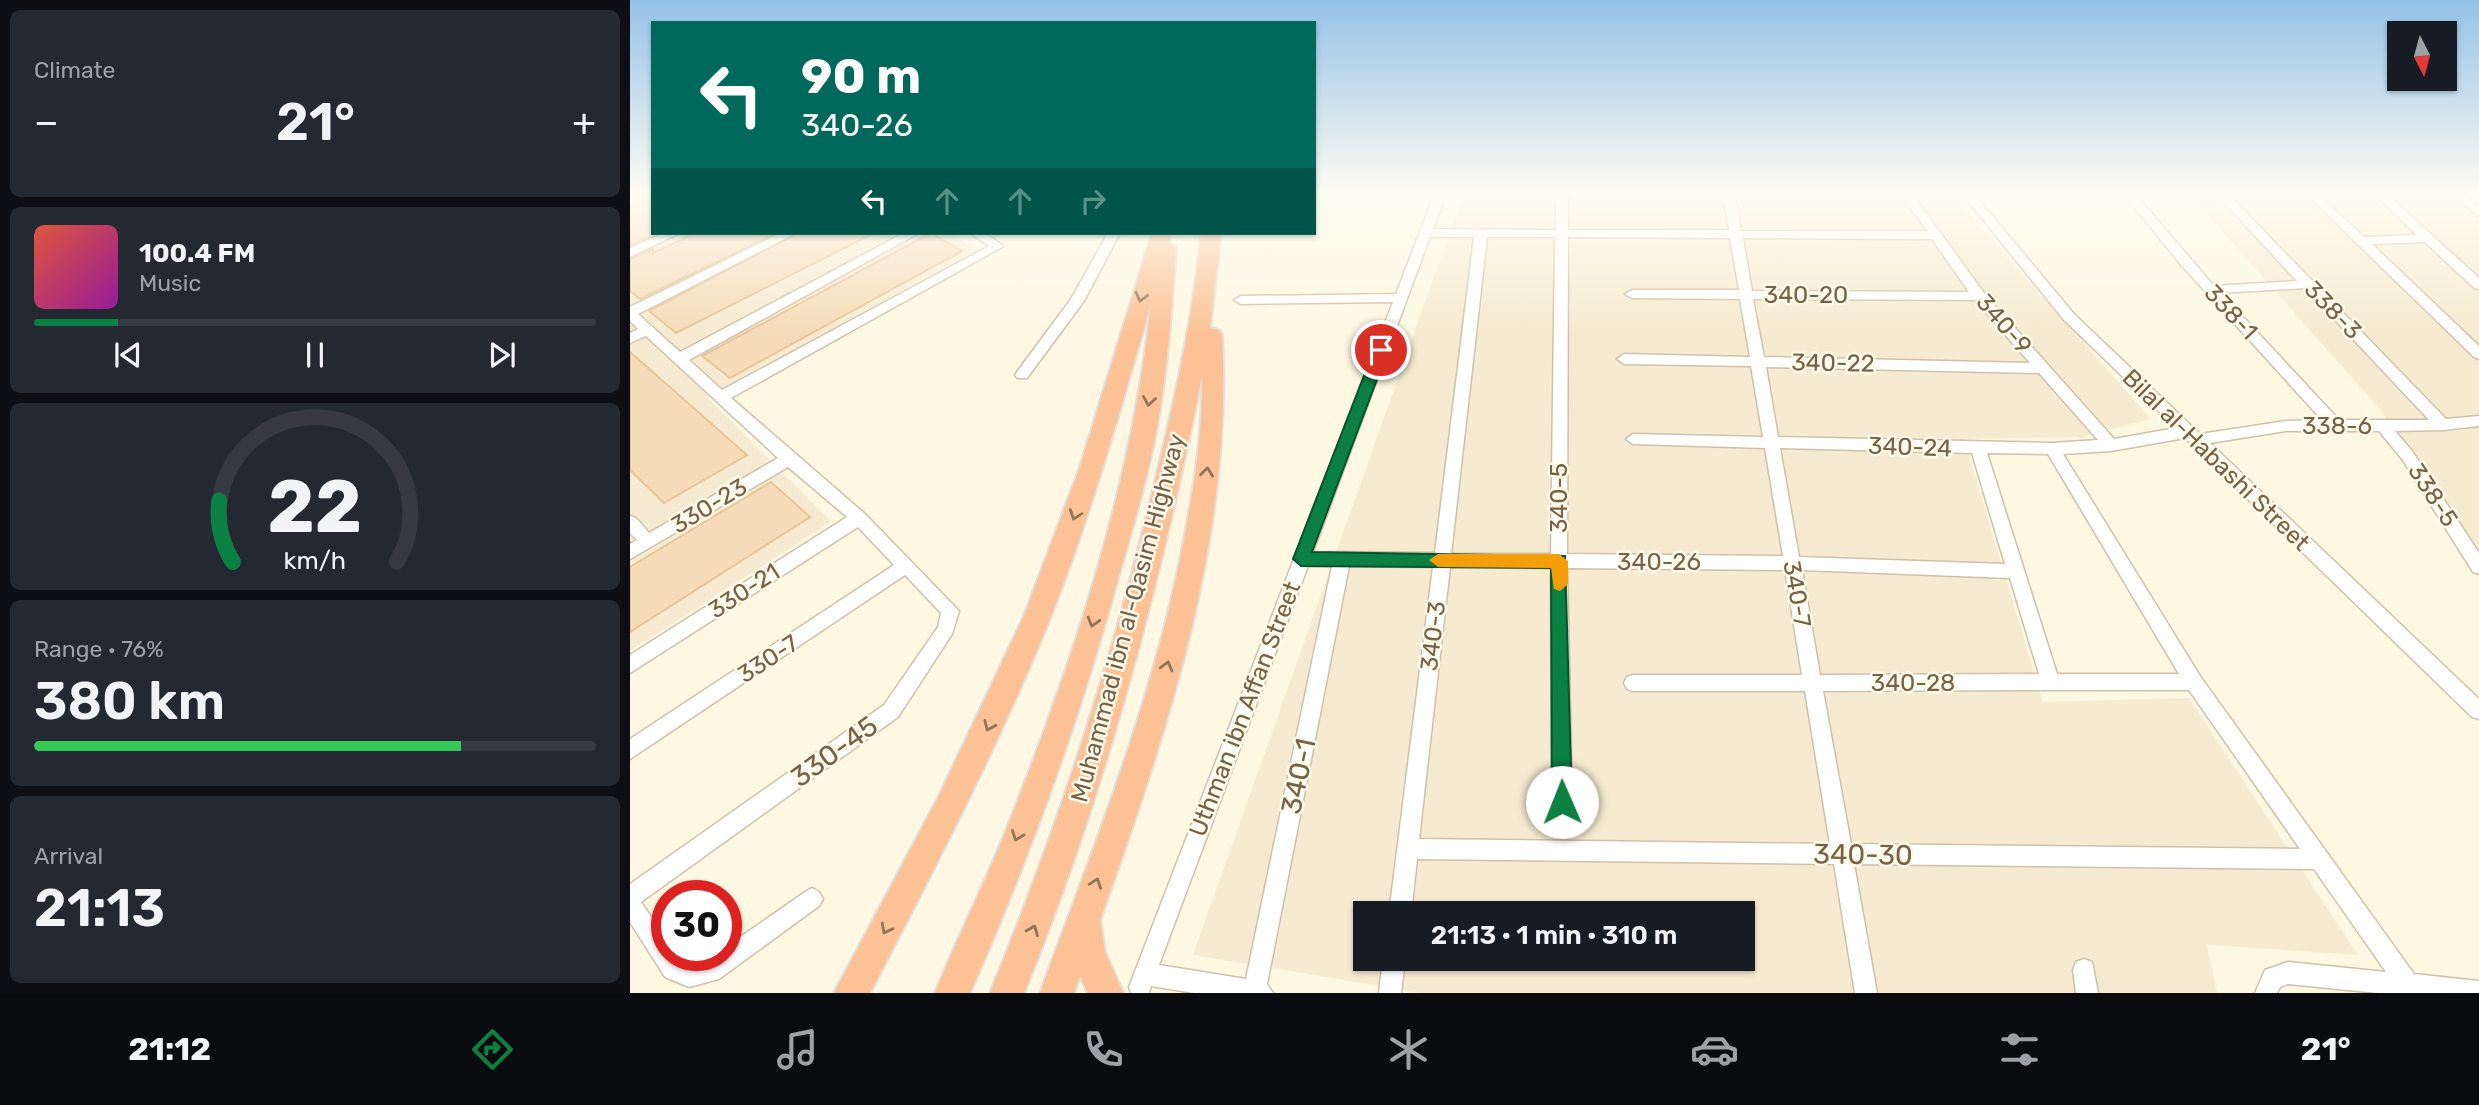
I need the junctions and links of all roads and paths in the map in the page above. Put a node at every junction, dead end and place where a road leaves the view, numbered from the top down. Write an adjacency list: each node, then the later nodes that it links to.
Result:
1 (656, 241): 19 (street)
2 (773, 241): 29 (street)
3 (898, 241): 33 (street)
4 (990, 241): 38 (street)
5 (1109, 241): 37 (street)
6 (1161, 241): 83 (highway, one-way to 83)
7 (1165, 241): 84 (highway, Muhammad ibn al-Qasim Highway, one-way to 84)
8 (1210, 241): 20 (highway, Muhammad ibn al-Qasim Highway)
9 (1423, 241): 27 (street, Uthman ibn Affan Street)
10 (1480, 241): 56 (street, 340-3)
11 (1560, 241): 57 (street, 340-5)
12 (1736, 241): 25 (street, 340-7)
13 (1940, 241): 26 (street, 340-9)
14 (2007, 241): 43 (street, Bilal al-Habashi Street)
15 (2170, 241): 23 (street, 338-1)
16 (2267, 241): 21 (street, 338-3)
17 (2364, 241): 32 (street)
18 (2432, 241): 22 (street)
19 (630, 253)
20 (1208, 274): 77 (highway, one-way to 20); 85 (highway, Muhammad ibn al-Qasim Highway, one-way to 20)
21 (2308, 284): 23 (street); 40 (street, 338-3)
22 (2479, 285)
23 (2211, 290): 41 (street, 338-1)
24 (1632, 294): 25 (street, 340-20)
25 (1746, 295): 26 (street, 340-20); 35 (street, 340-7)
26 (1979, 296): 36 (street, 340-9)
27 (1401, 298): 28 (street); 54 (street, Uthman ibn Affan Street)
28 (1241, 300)
29 (630, 313): 30 (street, 330-45)
30 (647, 330): 31 (street); 33 (street, 330-45)
31 (630, 338)
32 (2479, 354)
33 (679, 359): 38 (street, 330-45)
34 (1623, 359): 35 (street, 340-22)
35 (1757, 362): 36 (street, 340-22); 45 (street, 340-7)
36 (2043, 368): 46 (street, 340-9)
37 (1022, 374)
38 (721, 397): 49 (street, 330-45)
39 (2479, 421): 40 (street, 338-6)
40 (2443, 425): 42 (street, 338-6)
41 (2336, 426): 42 (street, 338-6); 43 (street, 338-6)
42 (2384, 426): 60 (street, 338-5)
43 (2191, 436): 46 (street, 340-24); 67 (street, Bilal al-Habashi Street)
44 (1633, 439): 45 (street, 340-24)
45 (1771, 441): 47 (street, 340-24); 58 (street, 340-7)
46 (2111, 445): 48 (street, 340-24)
47 (1978, 449): 48 (street, 340-24); 61 (street)
48 (2052, 449): 63 (street)
49 (789, 459): 50 (street, 330-45); 52 (street, 330-23)
50 (859, 518): 59 (street, 330-45); 62 (street, 330-21)
51 (630, 522): 52 (street)
52 (648, 542): 53 (street, 330-23)
53 (630, 552)
54 (1301, 559): 55 (street, 340-26); 81 (street, Uthman ibn Affan Street)
55 (1342, 560): 56 (street, 340-26); 81 (street, 340-1)
56 (1441, 560): 57 (street, 340-26); 70 (street, 340-3)
57 (1559, 561): 58 (street, 340-26); 69 (street, 340-5)
58 (1791, 563): 61 (street, 340-26); 65 (street, 340-7)
59 (904, 567): 68 (street, 330-7); 73 (street, 330-45)
60 (2479, 567)
61 (2017, 571): 66 (street)
62 (630, 665)
63 (2194, 682): 66 (street, 340-28); 72 (street)
64 (1633, 683): 65 (street, 340-28)
65 (1812, 683): 66 (street, 340-28); 71 (street, 340-7)
66 (2051, 683)
67 (2479, 711)
68 (630, 750)
69 (1562, 802)
70 (1407, 849): 71 (street, 340-30); 75 (street, 340-3)
71 (1841, 854): 72 (street, 340-30); 89 (street, 340-7)
72 (2319, 859): 80 (street)
73 (630, 897)
74 (812, 899): 76 (street)
75 (1401, 901)
76 (630, 903)
77 (1086, 914): 86 (highway); 87 (highway)
78 (2084, 970): 90 (street)
79 (1393, 971): 88 (street)
80 (2409, 986): 82 (street); 91 (street)
81 (1258, 992)
82 (2479, 992)
83 (851, 993)
84 (951, 993)
85 (1007, 993)
86 (1057, 993)
87 (1106, 993)
88 (1390, 993)
89 (1866, 993)
90 (2087, 993)
91 (2266, 993)

